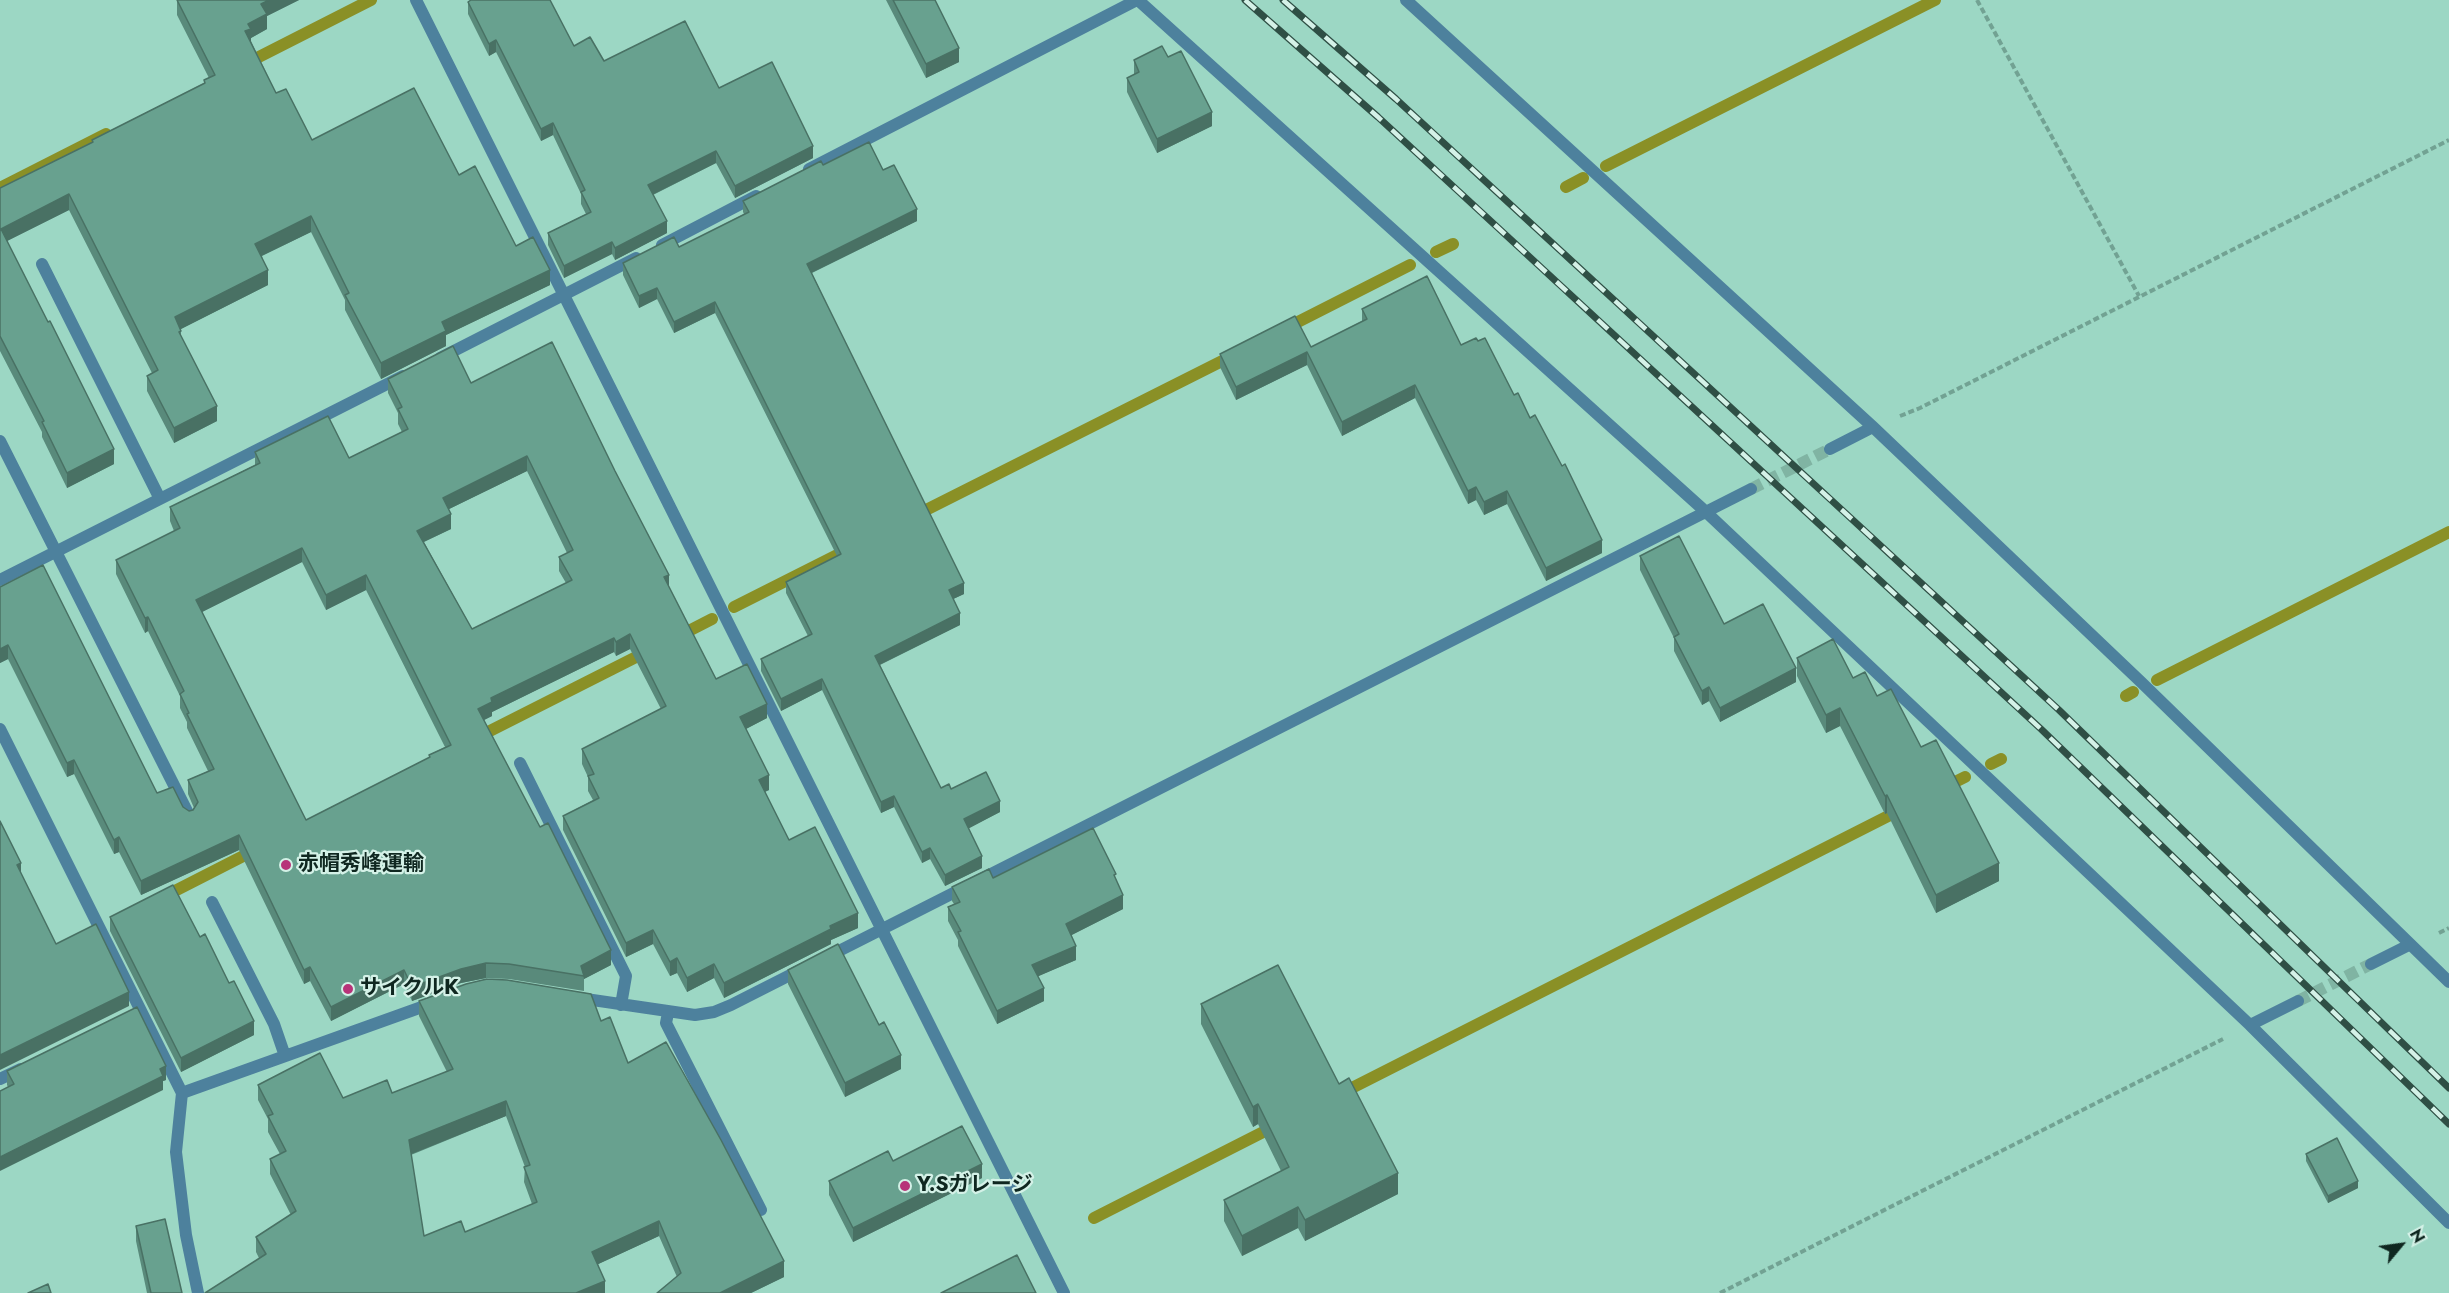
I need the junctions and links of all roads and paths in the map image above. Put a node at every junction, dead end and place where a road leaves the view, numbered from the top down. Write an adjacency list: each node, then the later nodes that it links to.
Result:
1 (416, 0): 9 (street)
2 (1137, 0): 6 (street); 16 (street)
3 (1406, 0): 11 (street)
4 (1977, 0): 10 (path)
5 (2449, 140): 10 (path)
6 (798, 175)
7 (766, 191): 9 (street)
8 (42, 264): 15 (street)
9 (565, 295): 15 (street); 23 (street)
10 (2140, 297): 11 (path)
11 (1873, 427): 13 (street); 24 (street)
12 (0, 441): 17 (street)
13 (1830, 449)
14 (1751, 489): 16 (street)
15 (160, 499): 17 (street)
16 (1706, 512): 23 (street); 32 (street)
17 (56, 551): 18 (street); 21 (street)
18 (0, 580)
19 (0, 729): 36 (street)
20 (520, 763): 30 (street)
21 (190, 817)
22 (212, 902): 33 (street)
23 (881, 929): 31 (street); 40 (street)
24 (2409, 945): 25 (street); 26 (street)
25 (2371, 964)
26 (2449, 982)
27 (565, 996): 30 (street)
28 (442, 999): 33 (street)
29 (2298, 1001): 32 (street)
30 (621, 1005): 31 (street)
31 (668, 1012): 37 (street)
32 (2250, 1025): 38 (street); 41 (path)
33 (285, 1056): 36 (street)
34 (30, 1064): 35 (street)
35 (0, 1079)
36 (182, 1093): 39 (street)
37 (760, 1210)
38 (2449, 1223)
39 (198, 1293)
40 (1064, 1293)
41 (1720, 1293)

